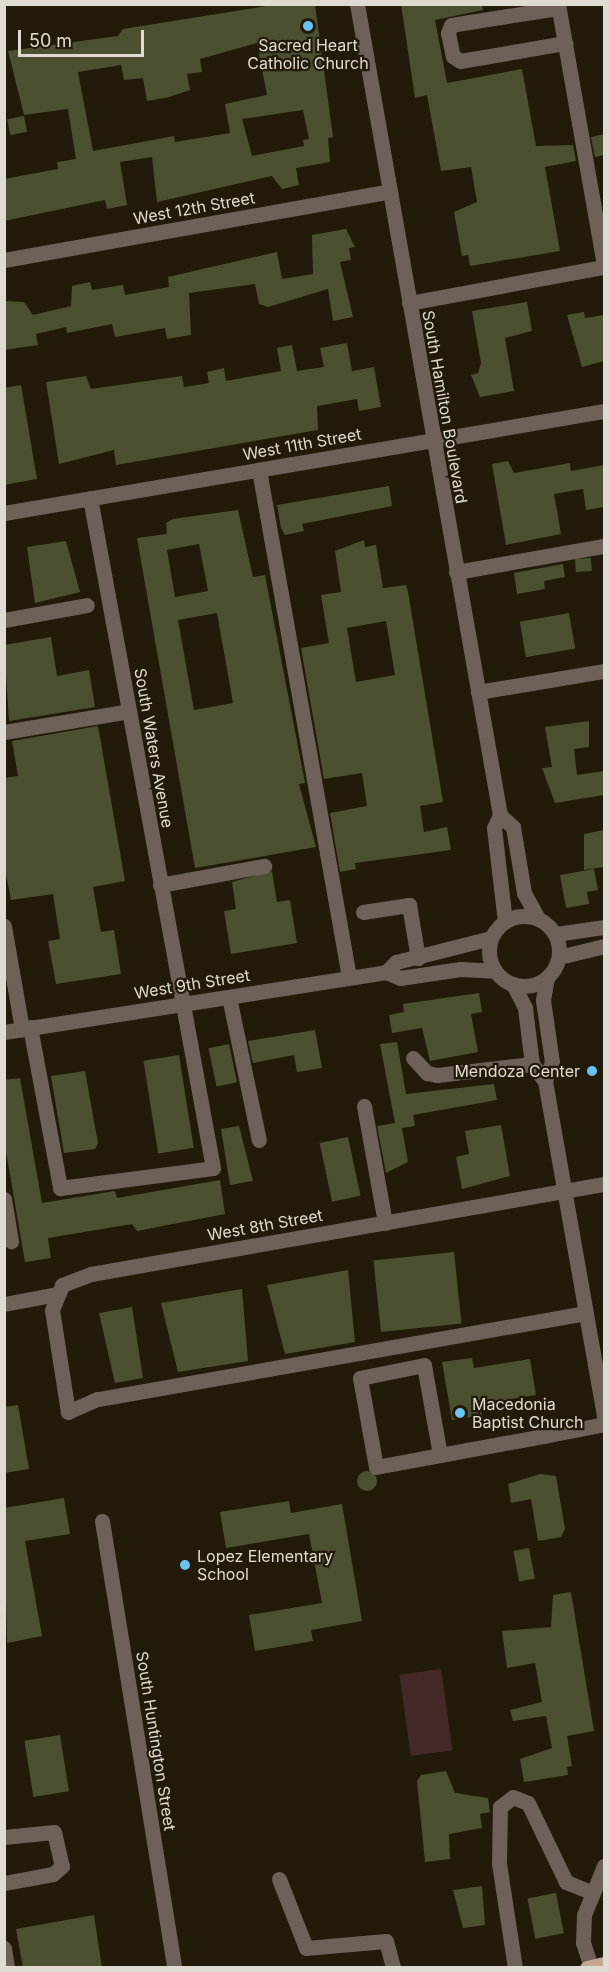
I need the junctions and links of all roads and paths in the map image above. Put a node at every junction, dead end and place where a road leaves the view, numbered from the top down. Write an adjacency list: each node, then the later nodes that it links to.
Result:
1 (357, 4): 5 (street, South Hamilton Boulevard)
2 (558, 6): 3 (street); 3 (street)
3 (565, 43): 4 (street)
4 (597, 180): 7 (street)
5 (390, 191): 6 (street, West 12th Street); 8 (street, South Hamilton Boulevard)
6 (4, 260)
7 (604, 266): 8 (street)
8 (409, 303): 10 (street, South Hamilton Boulevard)
9 (604, 411): 10 (street, West 11th Street)
10 (432, 441): 11 (street, West 11th Street); 15 (street, South Hamilton Boulevard)
11 (259, 470): 12 (street, West 11th Street); 37 (street)
12 (90, 498): 13 (street, West 11th Street); 20 (street, South Waters Avenue)
13 (4, 513)
14 (604, 546): 15 (street)
15 (456, 572): 19 (street, South Hamilton Boulevard)
16 (87, 606): 17 (street)
17 (4, 620)
18 (604, 671): 19 (street)
19 (478, 692): 22 (street, South Hamilton Boulevard)
20 (129, 711): 21 (street); 24 (street, South Waters Avenue)
21 (4, 732)
22 (500, 815): 26 (street, South Hamilton Boulevard); 27 (street, South Hamilton Boulevard)
23 (264, 866): 24 (street)
24 (160, 885): 41 (street, South Waters Avenue)
25 (363, 912): 34 (street)
26 (538, 918): 27 (street); 30 (street)
27 (505, 921): 31 (street)
28 (4, 927): 42 (street)
29 (604, 927): 30 (street)
30 (556, 934): 33 (street)
31 (491, 938): 34 (street, West 9th Street); 35 (street)
32 (604, 946): 33 (street)
33 (559, 957): 38 (street)
34 (418, 958): 36 (street, West 9th Street)
35 (495, 971): 36 (street, West 9th Street); 39 (street)
36 (386, 972): 37 (street, West 9th Street)
37 (349, 977): 40 (street, West 9th Street)
38 (547, 977): 39 (street); 46 (street)
39 (513, 984): 45 (street)
40 (229, 997): 41 (street, West 9th Street); 48 (street)
41 (181, 1004): 42 (street, West 9th Street); 42 (street, South Waters Avenue)
42 (26, 1028): 43 (street, West 9th Street)
43 (4, 1032)
44 (413, 1058): 45 (street)
45 (532, 1064): 46 (street)
46 (545, 1081): 50 (street)
47 (364, 1106): 52 (street)
48 (259, 1140)
49 (604, 1184): 50 (street, West 8th Street)
50 (563, 1191): 52 (street, West 8th Street); 56 (street)
51 (4, 1199): 53 (street)
52 (384, 1223): 54 (street, West 8th Street)
53 (11, 1242)
54 (58, 1294): 55 (street); 56 (street)
55 (4, 1304)
56 (586, 1313): 57 (street)
57 (604, 1416)
58 (604, 1424): 59 (street)
59 (440, 1455): 59 (street)
60 (102, 1521): 70 (street, South Huntington Street)
61 (4, 1837): 64 (street)
62 (604, 1866): 65 (street)
63 (279, 1879): 71 (street)
64 (4, 1883)
65 (591, 1892): 68 (street); 72 (street)
66 (4, 1948): 69 (street)
67 (604, 1965): 68 (main road)
68 (589, 1967)
69 (7, 1968)
70 (174, 1968)
71 (393, 1968)
72 (515, 1968)

